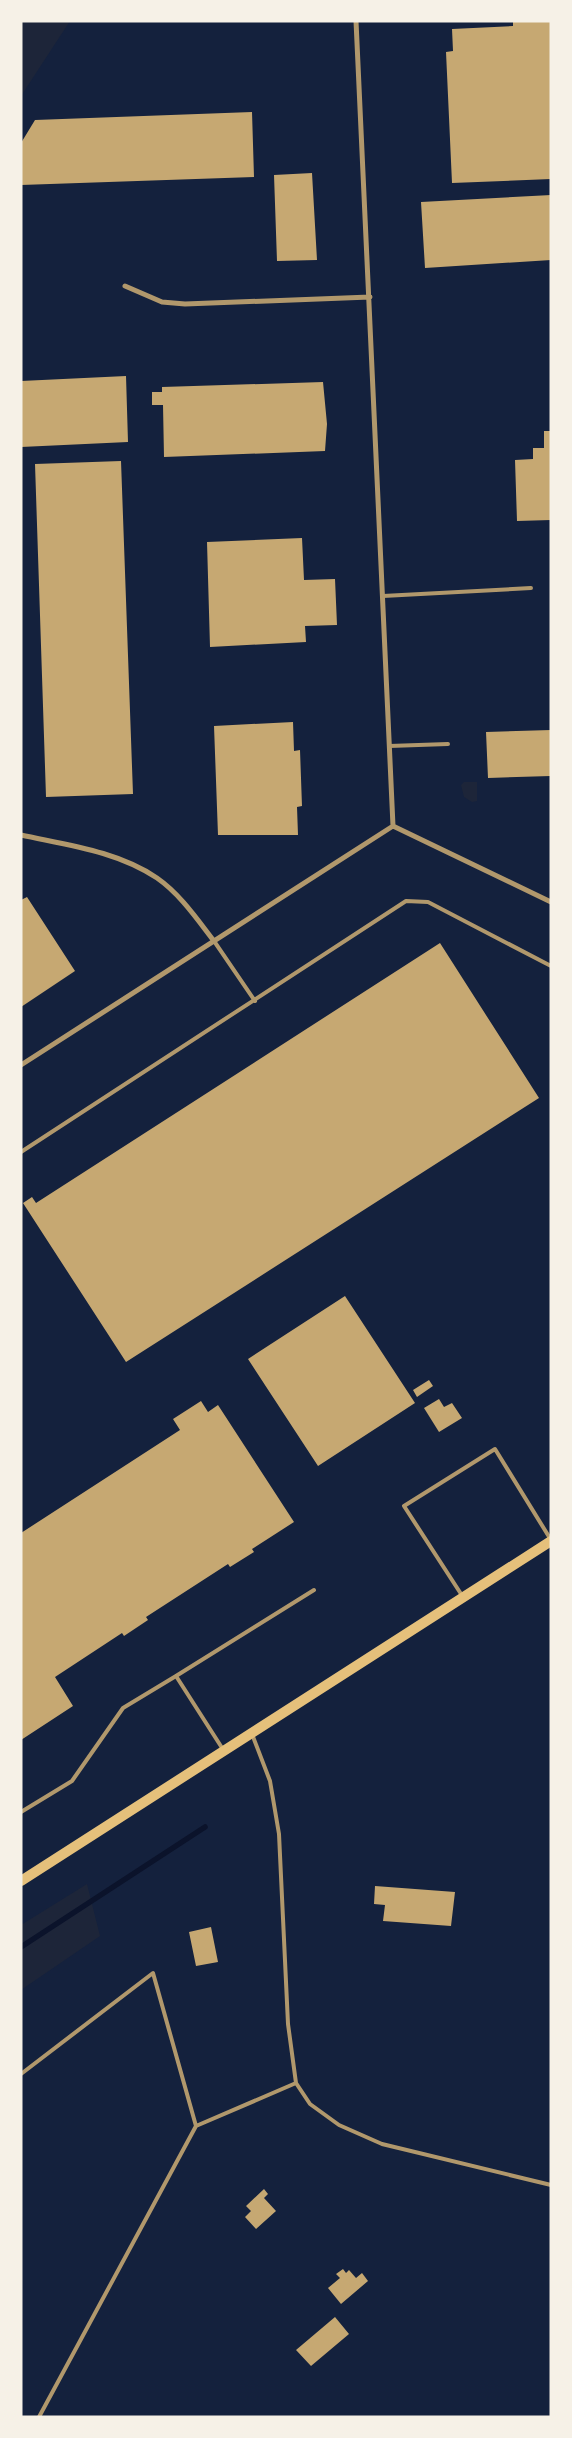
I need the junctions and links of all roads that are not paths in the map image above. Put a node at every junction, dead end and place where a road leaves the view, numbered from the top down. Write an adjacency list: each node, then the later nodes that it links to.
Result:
1 (356, 21): 3 (street)
2 (125, 286): 3 (street)
3 (370, 297): 5 (street)
4 (531, 588): 5 (lane)
5 (383, 596): 7 (street)
6 (448, 744): 7 (lane)
7 (389, 746): 8 (street)
8 (393, 826): 10 (street); 11 (street)
9 (21, 835): 11 (street)
10 (551, 902)
11 (214, 941): 13 (lane); 14 (street)
12 (551, 966): 13 (lane)
13 (255, 1001): 15 (lane)
14 (21, 1065)
15 (21, 1152)
16 (551, 1540): 18 (main road); 18 (lane)
17 (314, 1590): 19 (lane)
18 (463, 1597): 20 (main road)
19 (176, 1676): 21 (lane); 22 (lane)
20 (252, 1733): 21 (main road); 25 (lane)
21 (224, 1751): 23 (main road)
22 (21, 1812)
23 (21, 1881)
24 (21, 2074): 26 (lane)
25 (296, 2083): 26 (lane); 27 (lane)
26 (196, 2126): 28 (lane)
27 (551, 2185)
28 (38, 2417)

